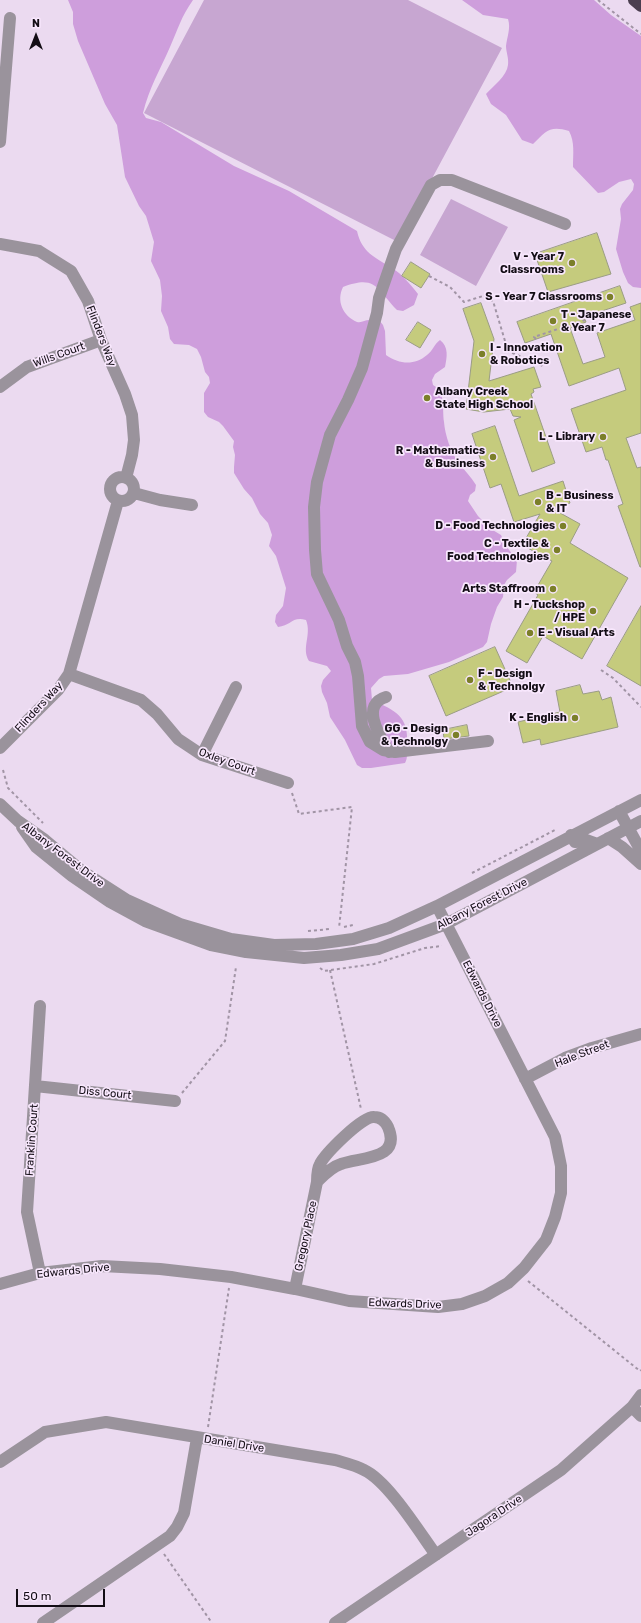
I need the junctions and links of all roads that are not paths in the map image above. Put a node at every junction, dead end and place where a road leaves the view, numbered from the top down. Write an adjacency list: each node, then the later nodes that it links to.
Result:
1 (634, 0): 2 (highway)
2 (641, 6)
3 (10, 18): 4 (street)
4 (0, 142)
5 (565, 224): 18 (street)
6 (0, 244): 7 (street, Flinders Way)
7 (101, 340): 8 (street, Wills Court); 9 (street, Flinders Way)
8 (0, 387)
9 (126, 478): 10 (street); 11 (street)
10 (134, 493): 11 (street); 12 (street)
11 (118, 501): 13 (street, Flinders Way)
12 (192, 505)
13 (69, 674): 17 (street, Flinders Way); 19 (street, Oxley Court)
14 (236, 687): 19 (street)
15 (386, 697): 18 (street)
16 (488, 741): 18 (street)
17 (0, 748)
18 (389, 752)
19 (202, 755): 20 (street, Oxley Court)
20 (288, 783)
21 (641, 800): 23 (street, Albany Forest Drive)
22 (0, 804): 24 (street, Albany Forest Drive)
23 (624, 808): 25 (street); 26 (street, Albany Forest Drive)
24 (18, 821): 30 (street, Albany Forest Drive); 31 (street, Albany Forest Drive)
25 (637, 824): 27 (street, Albany Forest Drive); 28 (street)
26 (571, 835): 27 (street); 30 (street, Albany Forest Drive)
27 (602, 841): 29 (street); 31 (street, Albany Forest Drive)
28 (641, 851)
29 (641, 864)
30 (437, 906): 31 (street, Edwards Drive)
31 (446, 924): 34 (street, Edwards Drive)
32 (40, 1006): 35 (street, Franklin Court)
33 (641, 1034): 34 (street, Hale Street)
34 (525, 1079): 40 (street, Edwards Drive)
35 (35, 1086): 36 (street, Diss Court); 38 (street, Franklin Court)
36 (175, 1101)
37 (317, 1182): 37 (street, Gregory Place); 40 (street, Gregory Place)
38 (40, 1273): 39 (street, Edwards Drive); 40 (street, Edwards Drive)
39 (0, 1284)
40 (295, 1289)
41 (641, 1395): 42 (street, Jagora Drive)
42 (632, 1407): 43 (street); 46 (street, Jagora Drive)
43 (641, 1416)
44 (197, 1438): 45 (street, Daniel Drive); 46 (street, Daniel Drive); 47 (street)
45 (0, 1462)
46 (436, 1555): 48 (street, Jagora Drive)
47 (43, 1623)
48 (335, 1623)

